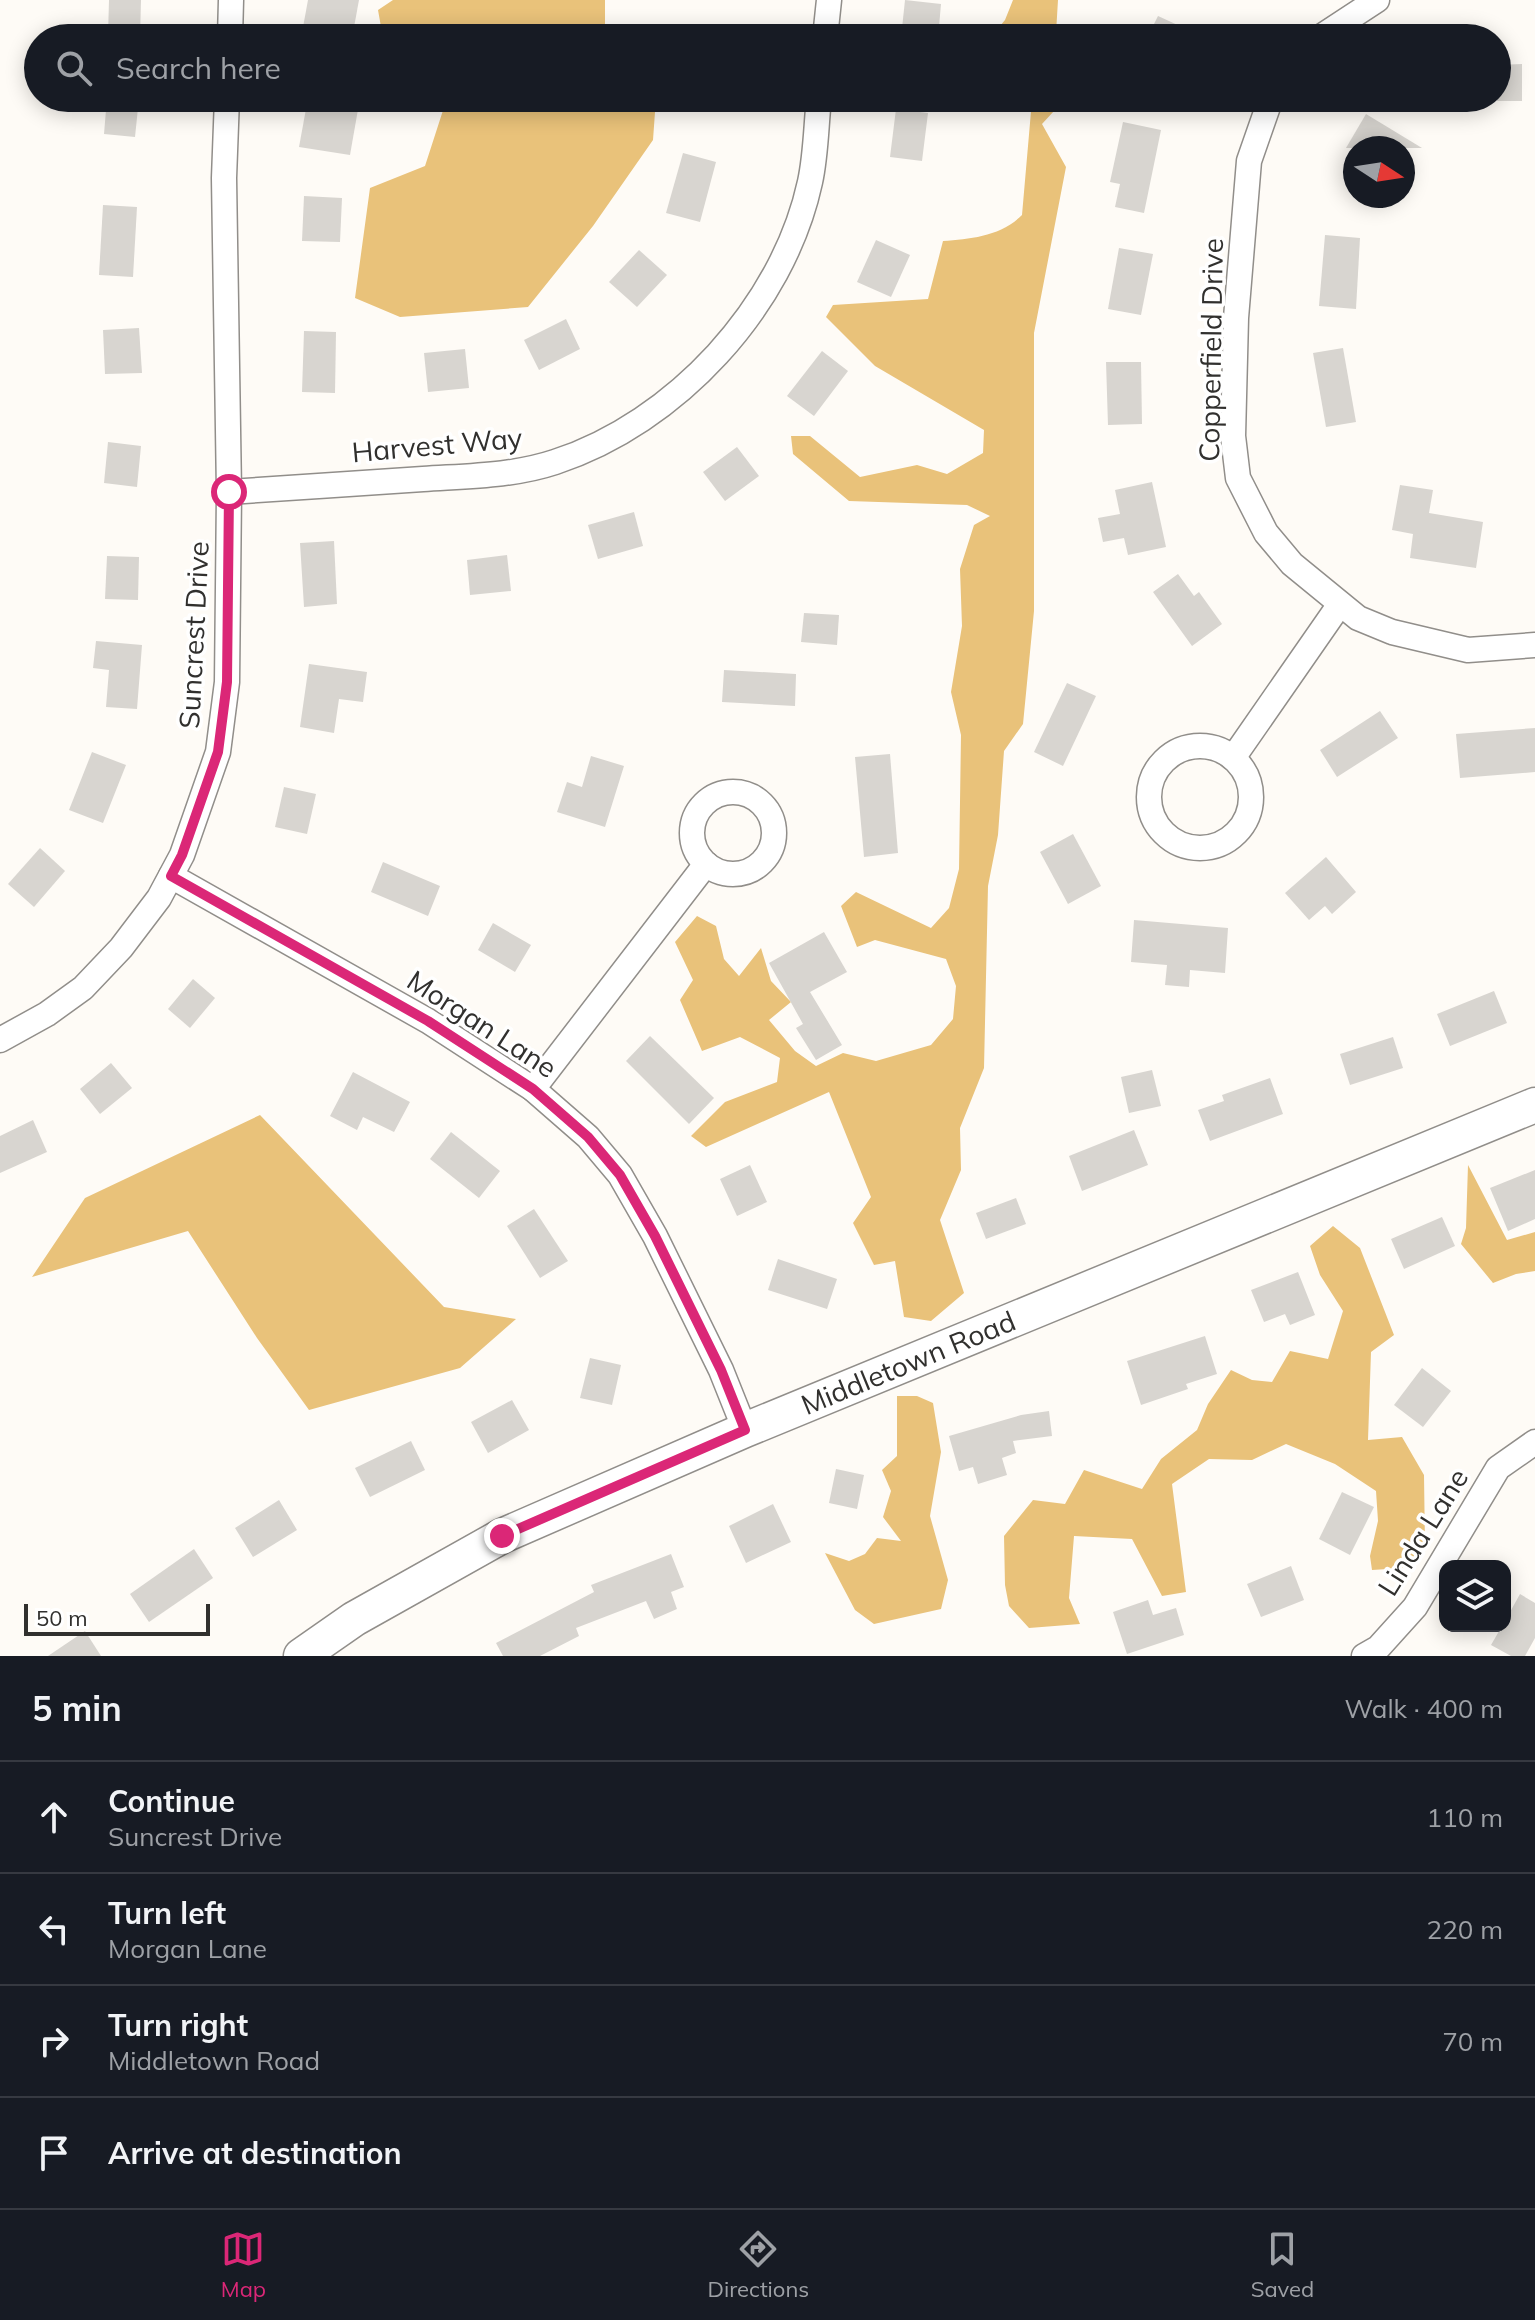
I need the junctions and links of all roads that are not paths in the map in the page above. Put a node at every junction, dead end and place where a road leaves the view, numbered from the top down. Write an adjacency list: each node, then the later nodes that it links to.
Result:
1 (231, 0): 4 (street)
2 (829, 0): 5 (street)
3 (1377, 0): 6 (street)
4 (230, 24)
5 (826, 24)
6 (1340, 24)
7 (226, 112): 10 (street, Suncrest Drive)
8 (818, 112): 10 (street, Harvest Way)
9 (1266, 112): 11 (street, Copperfield Drive)
10 (229, 492): 15 (street, Suncrest Drive)
11 (1340, 604): 12 (street, Copperfield Drive); 13 (street)
12 (1535, 645)
13 (1233, 758): 13 (street)
14 (706, 864): 17 (street)
15 (171, 876): 16 (street, Suncrest Drive); 17 (street, Morgan Lane)
16 (0, 1040)
17 (533, 1089): 19 (street, Morgan Lane)
18 (1535, 1105): 19 (street, Middletown Road)
19 (745, 1430): 21 (street, Middletown Road)
20 (1535, 1442): 22 (street, Linda Lane)
21 (301, 1656)
22 (1364, 1656)

